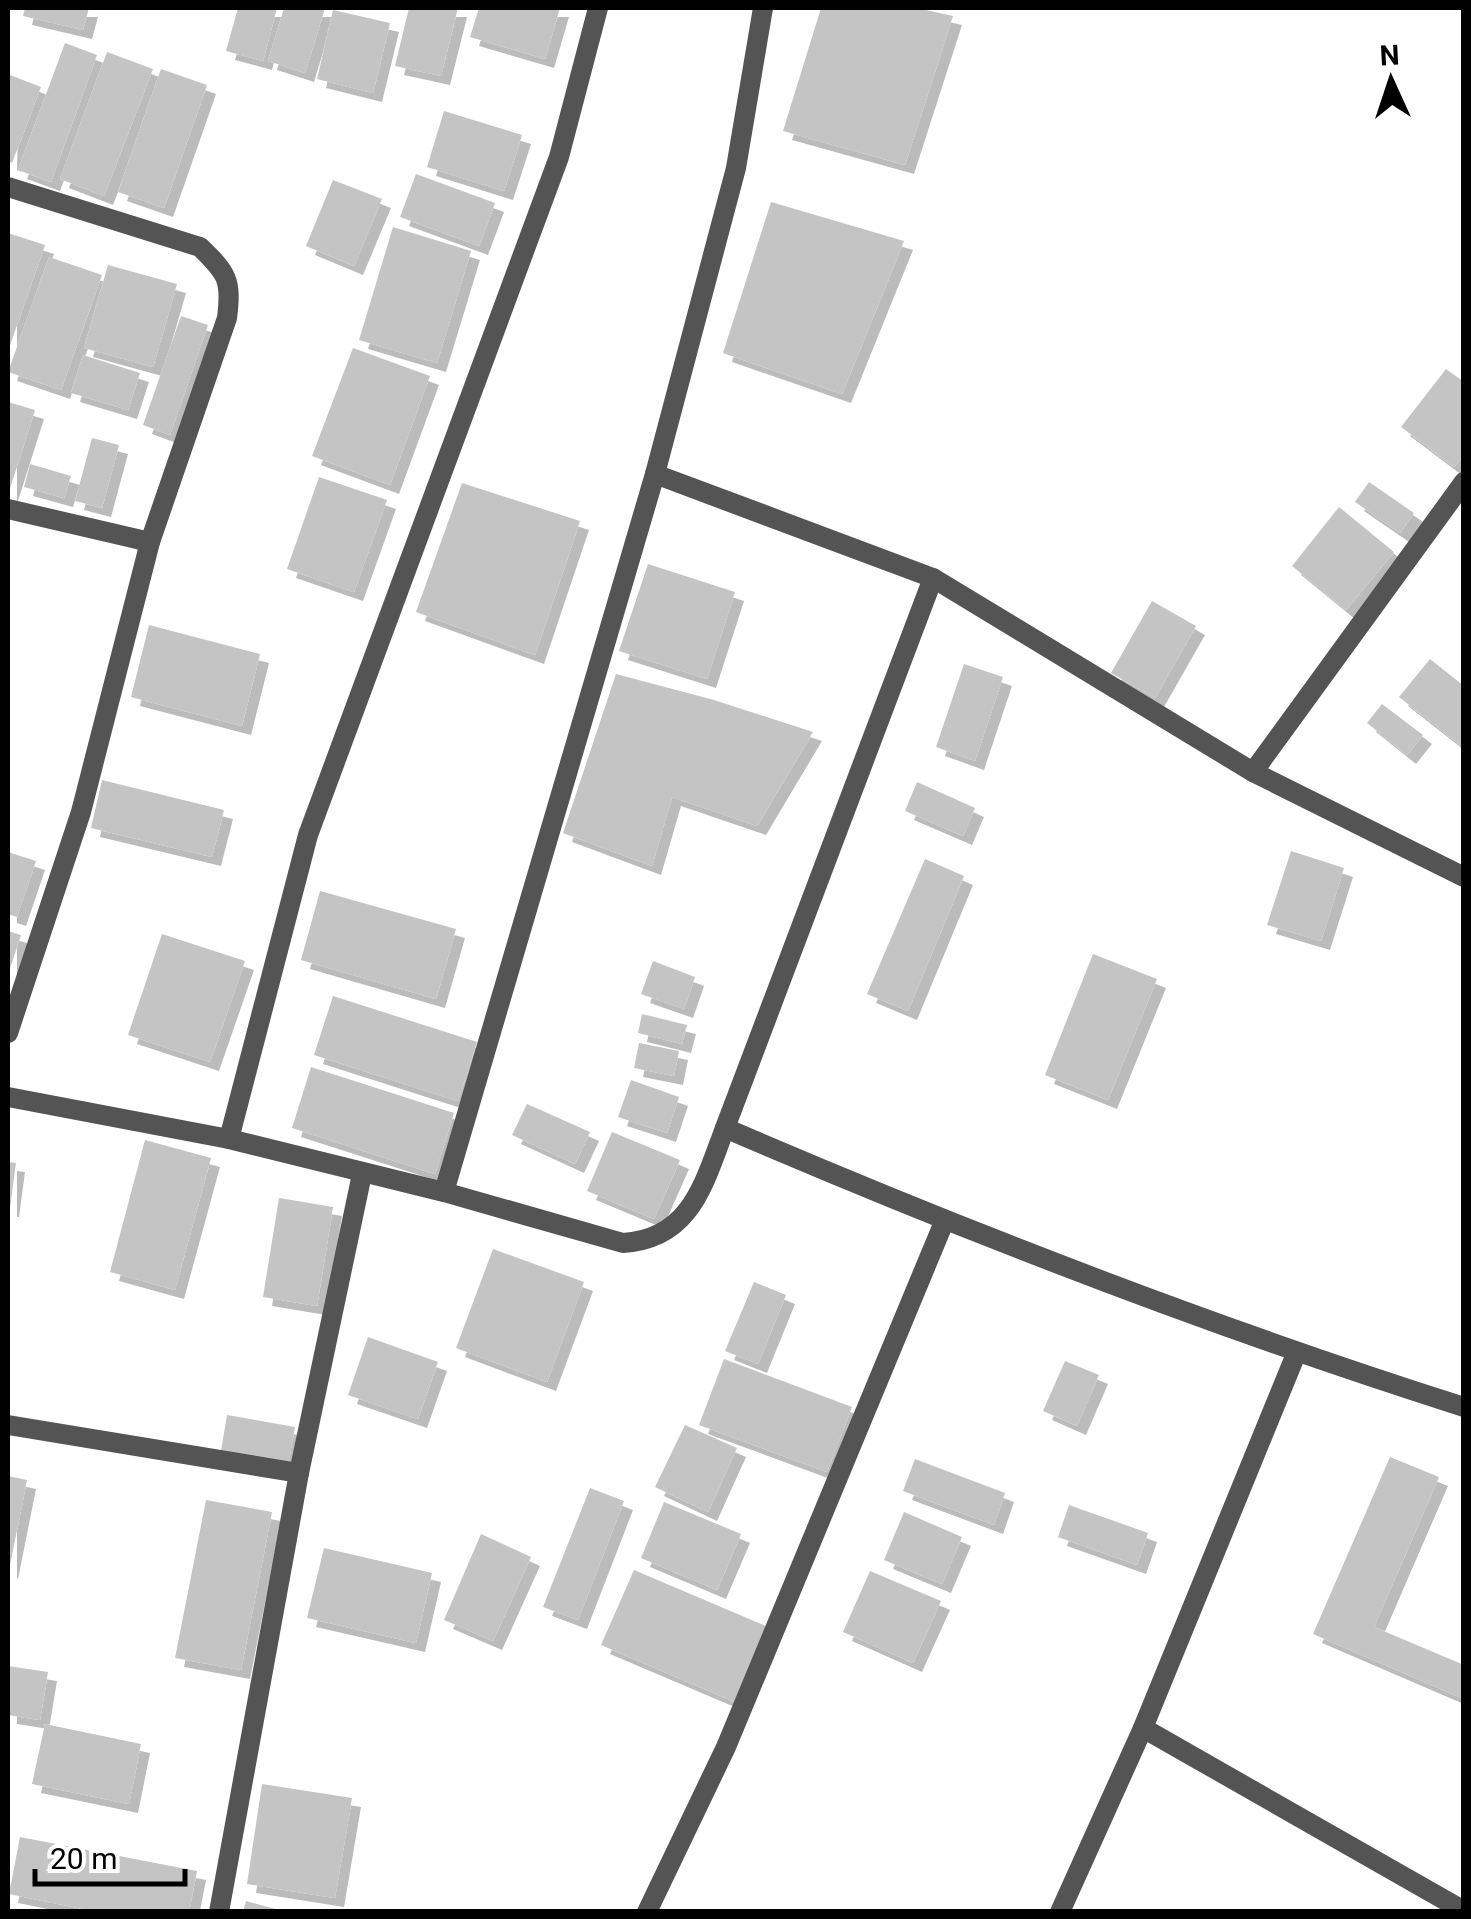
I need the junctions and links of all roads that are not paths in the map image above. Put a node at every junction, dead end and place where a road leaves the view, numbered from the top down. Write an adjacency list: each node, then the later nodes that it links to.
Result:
1 (598, 8): 14 (street)
2 (763, 8): 4 (street)
3 (8, 187): 7 (street)
4 (655, 474): 8 (street); 16 (street)
5 (1464, 482): 9 (street)
6 (8, 509): 7 (street)
7 (150, 542): 11 (street)
8 (933, 578): 9 (street); 13 (street)
9 (1253, 772): 10 (street)
10 (1464, 877)
11 (8, 1033)
12 (8, 1097): 14 (street)
13 (725, 1128): 16 (street); 17 (street)
14 (228, 1138): 15 (street)
15 (362, 1174): 16 (street); 21 (street)
16 (444, 1192)
17 (944, 1222): 18 (street); 24 (street)
18 (1296, 1354): 19 (street); 22 (street)
19 (1464, 1408)
20 (8, 1425): 21 (street)
21 (299, 1473): 23 (street)
22 (1143, 1728): 25 (street); 26 (street)
23 (219, 1912)
24 (647, 1912)
25 (1060, 1912)
26 (1464, 1912)

